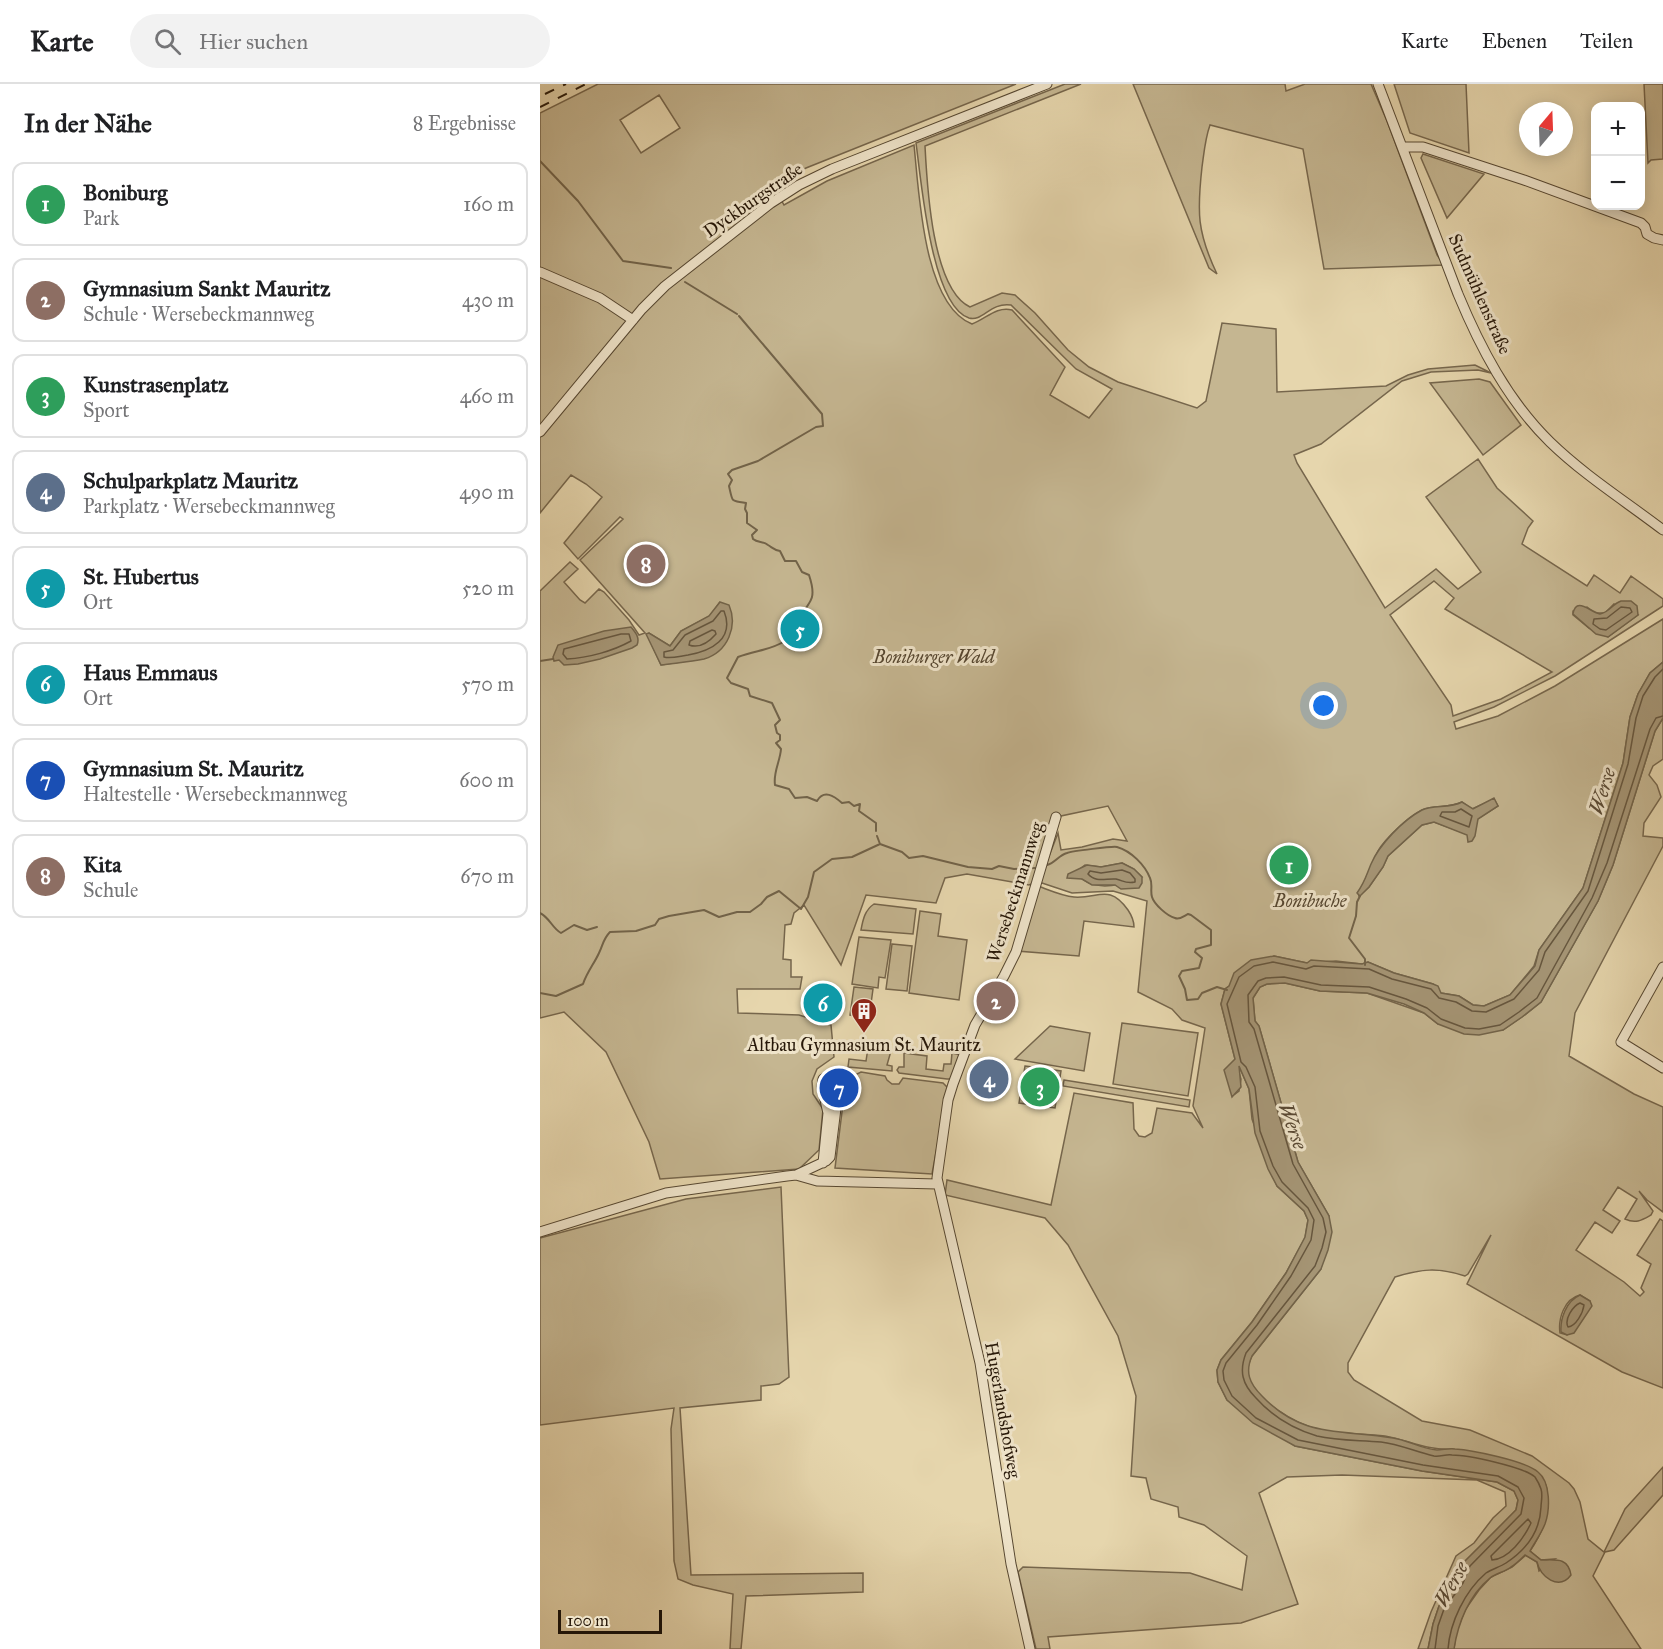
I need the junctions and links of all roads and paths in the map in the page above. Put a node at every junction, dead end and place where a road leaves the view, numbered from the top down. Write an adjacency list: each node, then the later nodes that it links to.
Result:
1 (1047, 84): 6 (street, Dyckburgstraße)
2 (1378, 84): 3 (street, Sudmühlenstraße)
3 (1403, 147): 4 (street); 8 (street, Sudmühlenstraße)
4 (1663, 240)
5 (540, 272): 6 (street)
6 (633, 320): 7 (street, Dyckburgstraße)
7 (540, 432)
8 (1663, 530)
9 (1056, 817): 14 (street, Wersebeckmannweg)
10 (1663, 967): 11 (street)
11 (1663, 1068)
12 (823, 1162): 12 (street); 13 (street)
13 (796, 1175): 14 (street); 15 (street)
14 (937, 1181): 16 (street, Hugerlandshofweg)
15 (540, 1232)
16 (1030, 1649)

